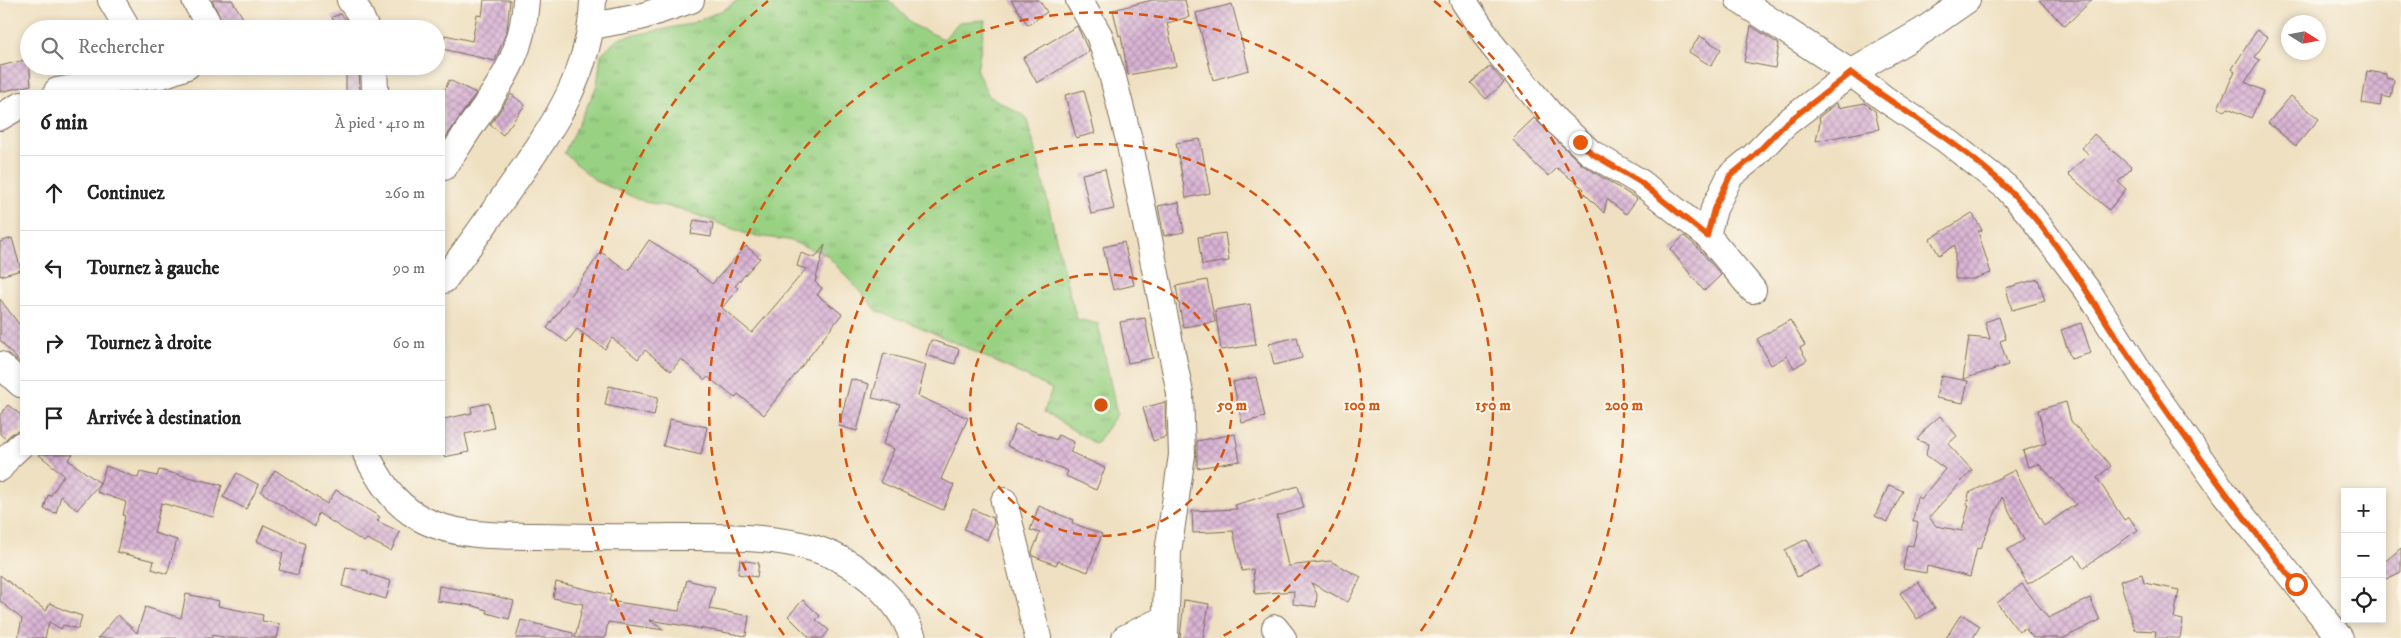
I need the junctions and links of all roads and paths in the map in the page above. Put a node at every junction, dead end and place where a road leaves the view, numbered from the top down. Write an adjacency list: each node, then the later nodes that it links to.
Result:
1 (111, 0): 11 (street)
2 (195, 0): 12 (street)
3 (350, 0): 13 (street)
4 (526, 0): 22 (street)
5 (593, 0): 14 (street)
6 (691, 0): 14 (street)
7 (1079, 0): 32 (street)
8 (1463, 0): 23 (street)
9 (1739, 0): 15 (street)
10 (1966, 0): 15 (street)
11 (123, 20)
12 (206, 20)
13 (362, 20)
14 (592, 26): 24 (street)
15 (1851, 73): 23 (street); 36 (street)
16 (115, 75): 18 (street)
17 (374, 75): 19 (street)
18 (62, 90)
19 (375, 90)
20 (20, 106): 21 (street)
21 (0, 117)
22 (445, 166)
23 (1707, 236): 25 (street)
24 (445, 279)
25 (1753, 290)
26 (0, 365): 27 (street)
27 (20, 383)
28 (20, 446): 30 (street)
29 (366, 455): 33 (street)
30 (0, 468)
31 (1004, 501): 34 (street)
32 (1164, 628): 35 (street)
33 (914, 638)
34 (1038, 638)
35 (1125, 638)
36 (2340, 638)

